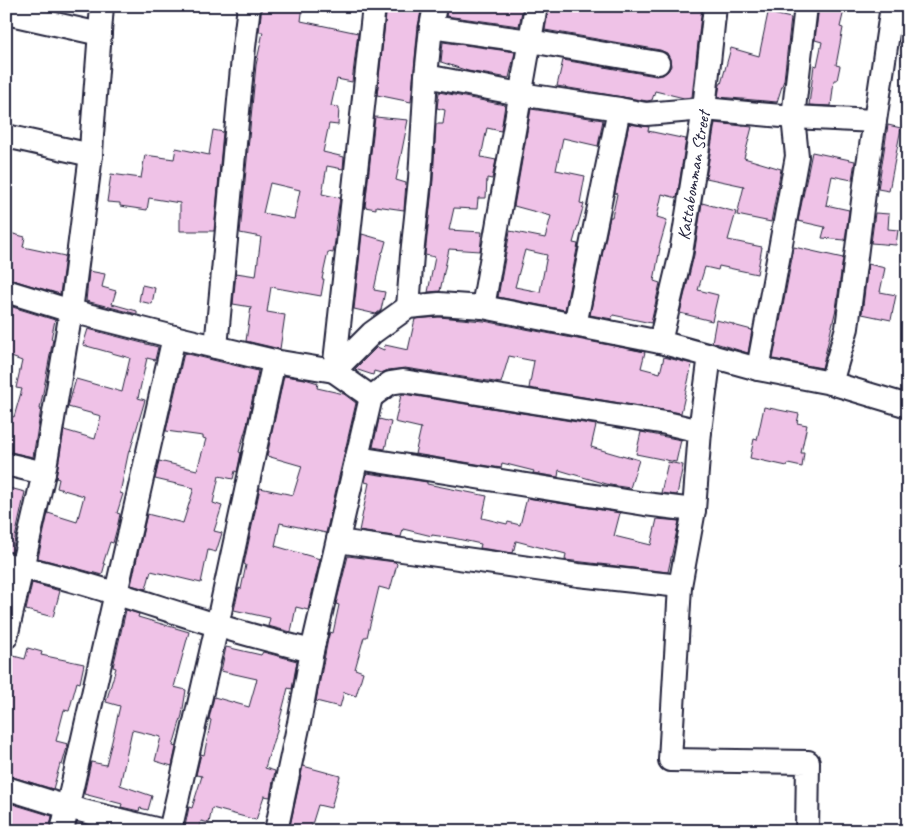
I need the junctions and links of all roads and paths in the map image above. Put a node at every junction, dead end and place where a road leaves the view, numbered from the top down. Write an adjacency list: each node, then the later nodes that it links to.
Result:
1 (102, 6): 10 (street)
2 (250, 6): 28 (street)
3 (374, 6): 32 (street)
4 (536, 6): 11 (street)
5 (715, 6): 16 (street, Kattabomman Street)
6 (806, 6): 17 (street)
7 (892, 6): 18 (street)
8 (6, 13): 10 (street)
9 (433, 17): 11 (street); 13 (street)
10 (100, 34): 20 (street)
11 (530, 41): 12 (street); 14 (street)
12 (658, 63)
13 (426, 76): 14 (street); 22 (street)
14 (520, 94): 15 (street); 23 (street)
15 (619, 108): 16 (street); 25 (street)
16 (704, 109): 17 (street); 27 (street, Kattabomman Street)
17 (793, 117): 18 (street); 31 (street)
18 (875, 121): 33 (street)
19 (6, 136): 20 (street)
20 (91, 155): 24 (street)
21 (6, 291): 24 (street)
22 (408, 307): 23 (street); 32 (street)
23 (483, 307): 25 (street)
24 (71, 311): 26 (street); 39 (street)
25 (575, 325): 27 (street)
26 (174, 337): 28 (street); 44 (street)
27 (660, 342): 29 (street)
28 (216, 347): 30 (street)
29 (710, 355): 31 (street); 36 (street)
30 (274, 361): 32 (street); 45 (street)
31 (758, 369): 33 (street)
32 (334, 372): 34 (street)
33 (831, 383): 35 (street)
34 (371, 398): 36 (street); 37 (street)
35 (908, 406)
36 (700, 431): 40 (street)
37 (358, 458): 40 (street); 41 (street)
38 (6, 464): 39 (street)
39 (44, 473): 42 (street)
40 (694, 510): 43 (street)
41 (338, 541): 43 (street); 47 (street)
42 (14, 566): 44 (street); 46 (street)
43 (680, 586): 54 (street)
44 (116, 593): 45 (street); 49 (street)
45 (218, 626): 47 (street); 52 (street)
46 (6, 637)
47 (312, 651): 53 (street)
48 (6, 788): 49 (street)
49 (67, 807): 50 (street); 51 (street)
50 (62, 831)
51 (164, 831)
52 (170, 831)
53 (276, 831)
54 (807, 831)

